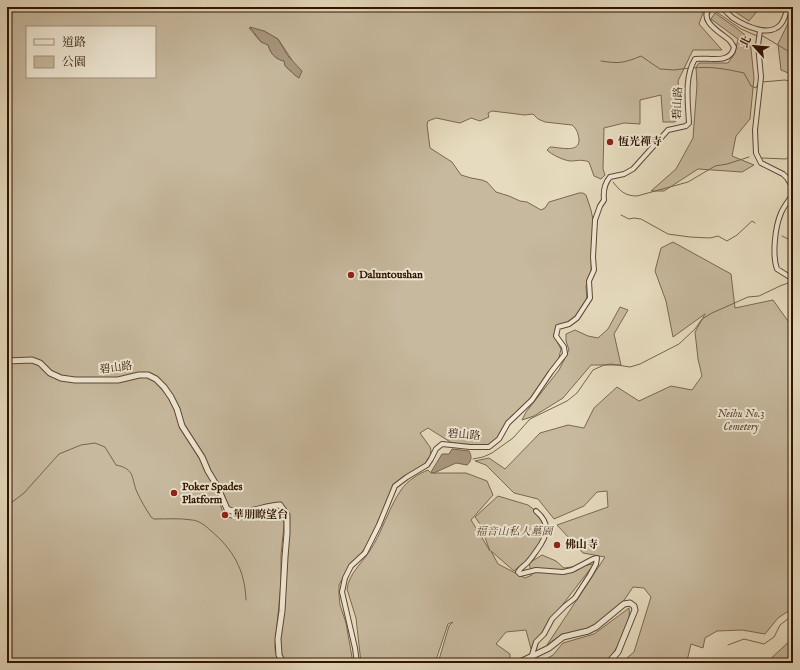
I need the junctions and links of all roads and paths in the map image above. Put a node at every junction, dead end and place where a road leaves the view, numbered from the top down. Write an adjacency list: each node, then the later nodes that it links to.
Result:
1 (711, 7): 12 (street, 碧山路)
2 (718, 7): 4 (street)
3 (788, 7): 4 (street)
4 (760, 31): 5 (street)
5 (793, 188)
6 (793, 194): 7 (street)
7 (793, 279)
8 (7, 361): 11 (street, 碧山路)
9 (536, 511): 10 (street)
10 (532, 656): 13 (street); 14 (street)
11 (284, 663)
12 (357, 663)
13 (518, 663)
14 (608, 663)

